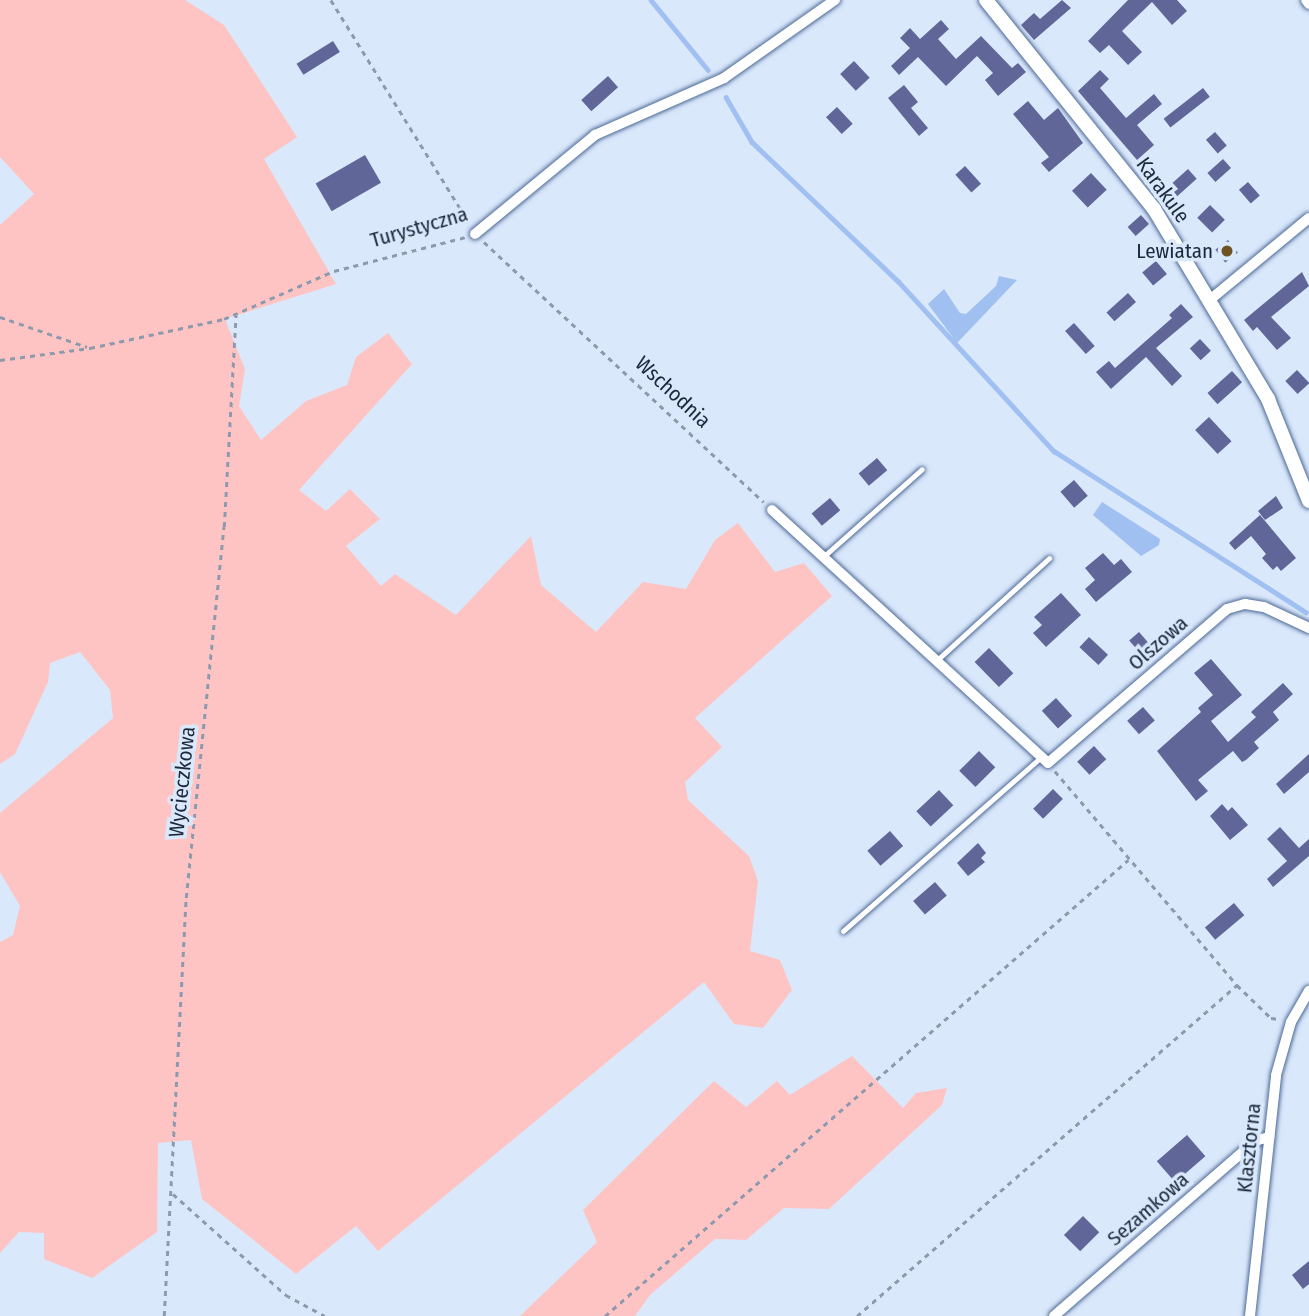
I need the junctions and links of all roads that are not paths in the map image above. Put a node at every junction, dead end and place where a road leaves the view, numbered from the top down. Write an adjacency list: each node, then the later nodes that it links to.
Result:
1 (835, 0): 4 (street, Turystyczna)
2 (986, 0): 5 (street, Karakule)
3 (1309, 218): 5 (street)
4 (475, 234)
5 (1211, 299): 7 (street, Karakule)
6 (922, 469): 9 (lane)
7 (1309, 501)
8 (772, 510): 9 (street)
9 (823, 557): 12 (street)
10 (1049, 558): 12 (lane)
11 (1309, 628): 13 (street, Olszowa)
12 (936, 662): 13 (street)
13 (1044, 760): 14 (lane)
14 (843, 931)
15 (1309, 991): 16 (street, Klasztorna)
16 (1269, 1137): 17 (street, Sezamkowa); 18 (street, Klasztorna)
17 (1054, 1316)
18 (1250, 1316)

